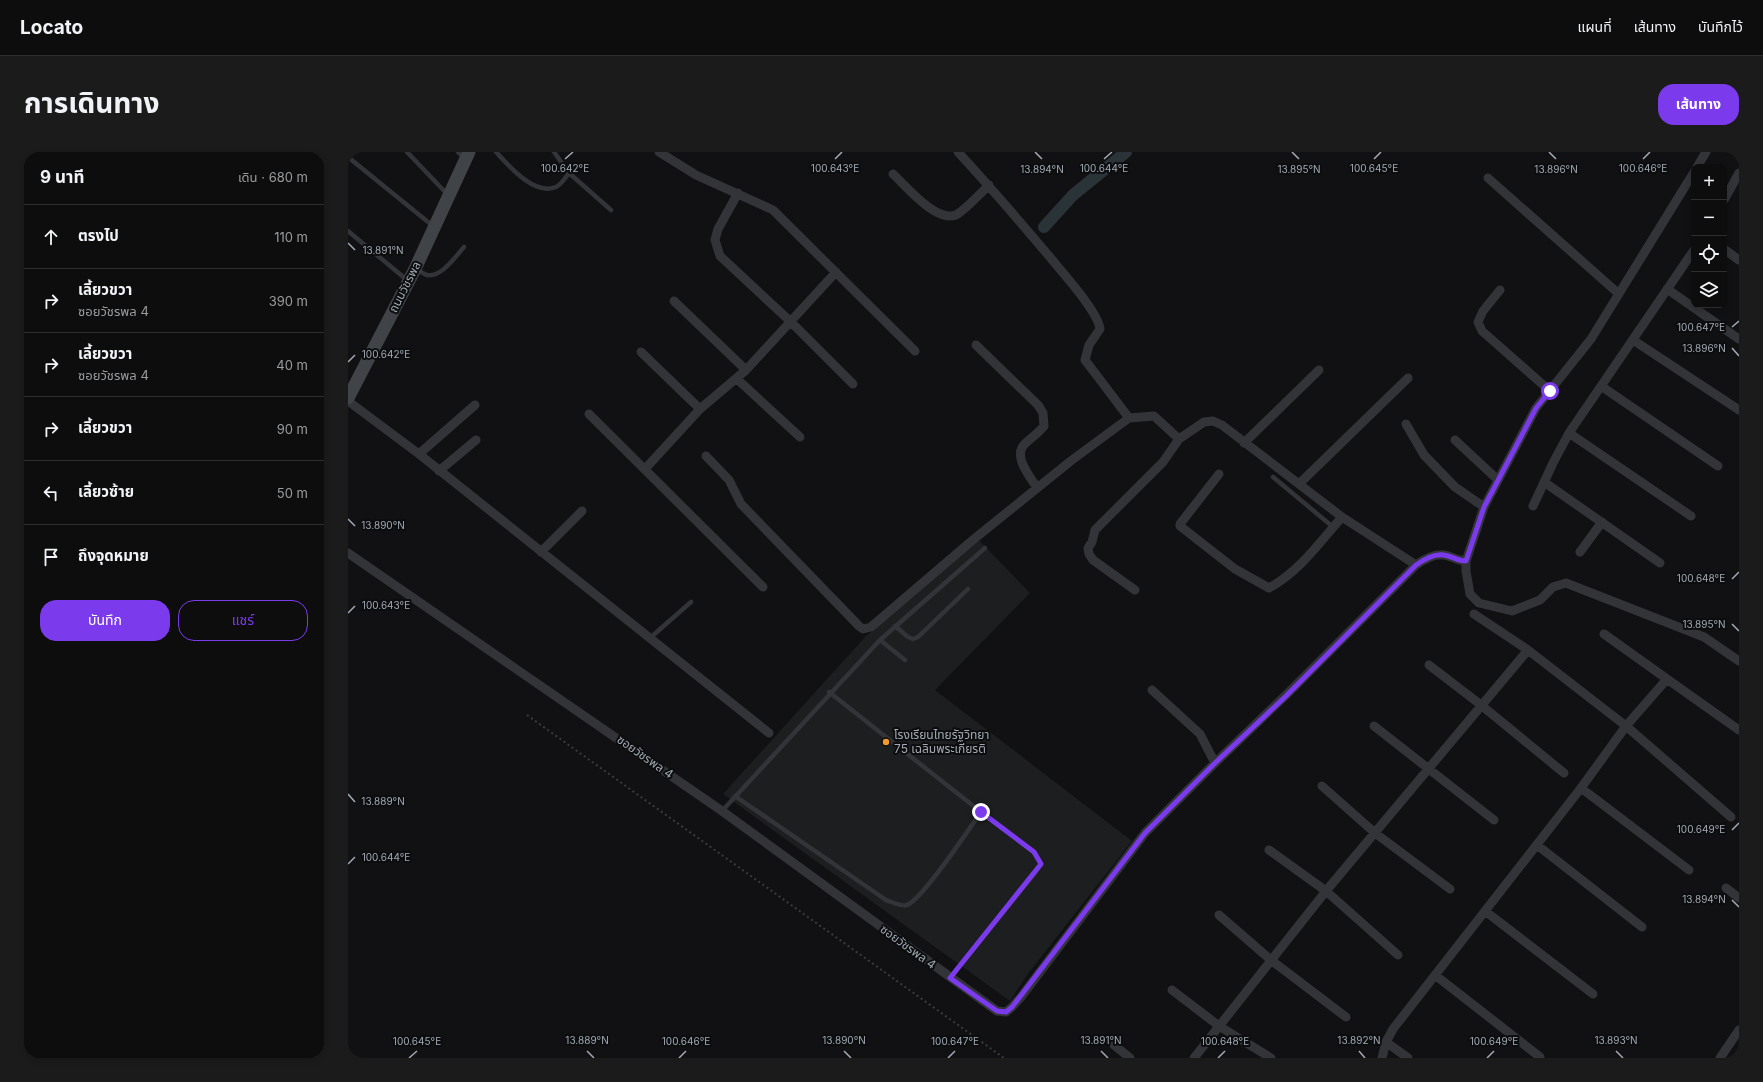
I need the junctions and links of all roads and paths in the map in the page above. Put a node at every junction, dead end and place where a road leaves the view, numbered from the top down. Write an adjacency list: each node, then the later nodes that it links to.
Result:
1 (407, 152): 18 (lane)
2 (496, 152): 10 (lane)
3 (554, 152): 10 (lane)
4 (658, 152): 17 (street)
5 (958, 152): 15 (street)
6 (1706, 152): 9 (street)
7 (464, 154): 18 (street, ถนนวัชรพล)
8 (348, 157): 21 (lane)
9 (1699, 164)
10 (569, 173): 20 (lane)
11 (1739, 173): 16 (street)
12 (893, 174): 15 (street)
13 (1691, 177): 32 (street)
14 (1488, 178): 32 (street)
15 (989, 185): 53 (street)
16 (1735, 189): 19 (street)
17 (738, 193): 28 (street); 34 (street)
18 (449, 196): 21 (street, ถนนวัชรพล)
19 (1727, 197)
20 (611, 210)
21 (434, 227): 27 (street, ถนนวัชรพล)
22 (348, 231): 29 (lane)
23 (464, 247): 27 (lane)
24 (1727, 251): 26 (street)
25 (1691, 254): 30 (street)
26 (1739, 260)
27 (415, 269): 29 (street, ถนนวัชรพล)
28 (836, 272): 34 (street); 38 (street)
29 (408, 282): 47 (street, ถนนวัชรพล)
30 (1667, 289): 35 (street); 36 (street)
31 (1500, 290): 46 (street)
32 (1619, 294): 46 (street)
33 (674, 301): 40 (street)
34 (791, 322): 40 (street); 44 (street)
35 (1739, 339)
36 (1633, 340): 45 (street); 51 (street)
37 (976, 345): 71 (street)
38 (915, 351)
39 (640, 352): 50 (street)
40 (746, 370): 42 (street)
41 (1319, 370): 60 (street)
42 (737, 378): 50 (street); 56 (street)
43 (1408, 378): 70 (street)
44 (853, 384)
45 (1601, 386): 55 (street); 63 (street)
46 (1550, 391): 68 (street)
47 (348, 398)
48 (348, 401): 61 (street)
49 (475, 405): 61 (street)
50 (700, 409): 64 (street)
51 (1739, 410)
52 (589, 414): 64 (street)
53 (1129, 418): 57 (street); 71 (street)
54 (1406, 424): 73 (street)
55 (1569, 433): 69 (street); 75 (street)
56 (800, 437)
57 (1179, 439): 60 (street); 88 (street)
58 (476, 440): 65 (street)
59 (1455, 440): 68 (street)
60 (1244, 443): 70 (street)
61 (419, 454): 65 (street)
62 (706, 456): 71 (street)
63 (1718, 466)
64 (645, 469): 86 (street)
65 (439, 471): 80 (street)
66 (1219, 474): 78 (street)
67 (1274, 477): 78 (lane)
68 (1498, 480): 73 (street)
69 (1544, 482): 72 (street); 77 (street)
70 (1299, 484): 76 (street)
71 (1037, 488)
72 (1533, 506)
73 (1484, 507): 83 (street)
74 (582, 511): 80 (street)
75 (1691, 516)
76 (1342, 517): 78 (street); 85 (street)
77 (1602, 522): 81 (street); 84 (street)
78 (1333, 527)
79 (985, 548): 91 (lane)
80 (541, 552): 93 (street)
81 (1580, 552)
82 (348, 553): 114 (street, ซอยวัชรพล 4)
83 (1466, 561): 85 (street, ซอยวัชรพล 4); 96 (street)
84 (1660, 563)
85 (1416, 565): 108 (street, ซอยวัชรพล 4)
86 (763, 587)
87 (968, 589): 91 (lane)
88 (1135, 590)
89 (691, 602): 93 (lane)
90 (1474, 614): 95 (street)
91 (895, 626): 94 (lane)
92 (1604, 634): 99 (street)
93 (650, 639): 107 (street)
94 (880, 640): 97 (lane); 101 (lane)
95 (1528, 650): 102 (street); 105 (street)
96 (1738, 659)
97 (905, 660)
98 (1429, 665): 102 (street)
99 (1666, 679): 105 (street); 106 (street)
100 (1152, 690): 108 (street)
101 (829, 692): 113 (lane); 115 (lane)
102 (1481, 705): 109 (street); 110 (street)
103 (527, 715): 141 (path)
104 (1374, 726): 109 (street)
105 (1626, 726): 112 (street); 116 (street)
106 (1739, 730)
107 (769, 733)
108 (1215, 763): 132 (street, ซอยวัชรพล 4)
109 (1428, 769): 117 (street); 118 (street)
110 (1564, 773)
111 (1322, 786): 118 (street)
112 (1581, 788): 119 (street); 121 (street)
113 (735, 796): 114 (lane); 115 (lane)
114 (722, 811): 132 (street, ซอยวัชรพล 4)
115 (981, 812): 132 (lane)
116 (1731, 817)
117 (1494, 820)
118 (1375, 834): 123 (street); 124 (street)
119 (1537, 845): 126 (street); 128 (street)
120 (1269, 850): 124 (street)
121 (1689, 870)
122 (1726, 888): 125 (street)
123 (1450, 889)
124 (1326, 891): 129 (street); 130 (street)
125 (1739, 898)
126 (1485, 911): 131 (street); 134 (street)
127 (1220, 914): 130 (street)
128 (1642, 928)
129 (1398, 955)
130 (1271, 960): 135 (street); 136 (street)
131 (1435, 975): 138 (street); 140 (street)
132 (950, 978)
133 (1172, 990): 136 (street)
134 (1593, 994)
135 (1346, 1018)
136 (1219, 1026): 143 (street); 144 (street)
137 (1739, 1030): 147 (street)
138 (1386, 1042): 145 (street); 146 (street)
139 (1114, 1045): 142 (street)
140 (1540, 1057)
141 (1004, 1058)
142 (1130, 1058)
143 (1194, 1058)
144 (1271, 1058)
145 (1382, 1058)
146 (1408, 1058)
147 (1720, 1058)

